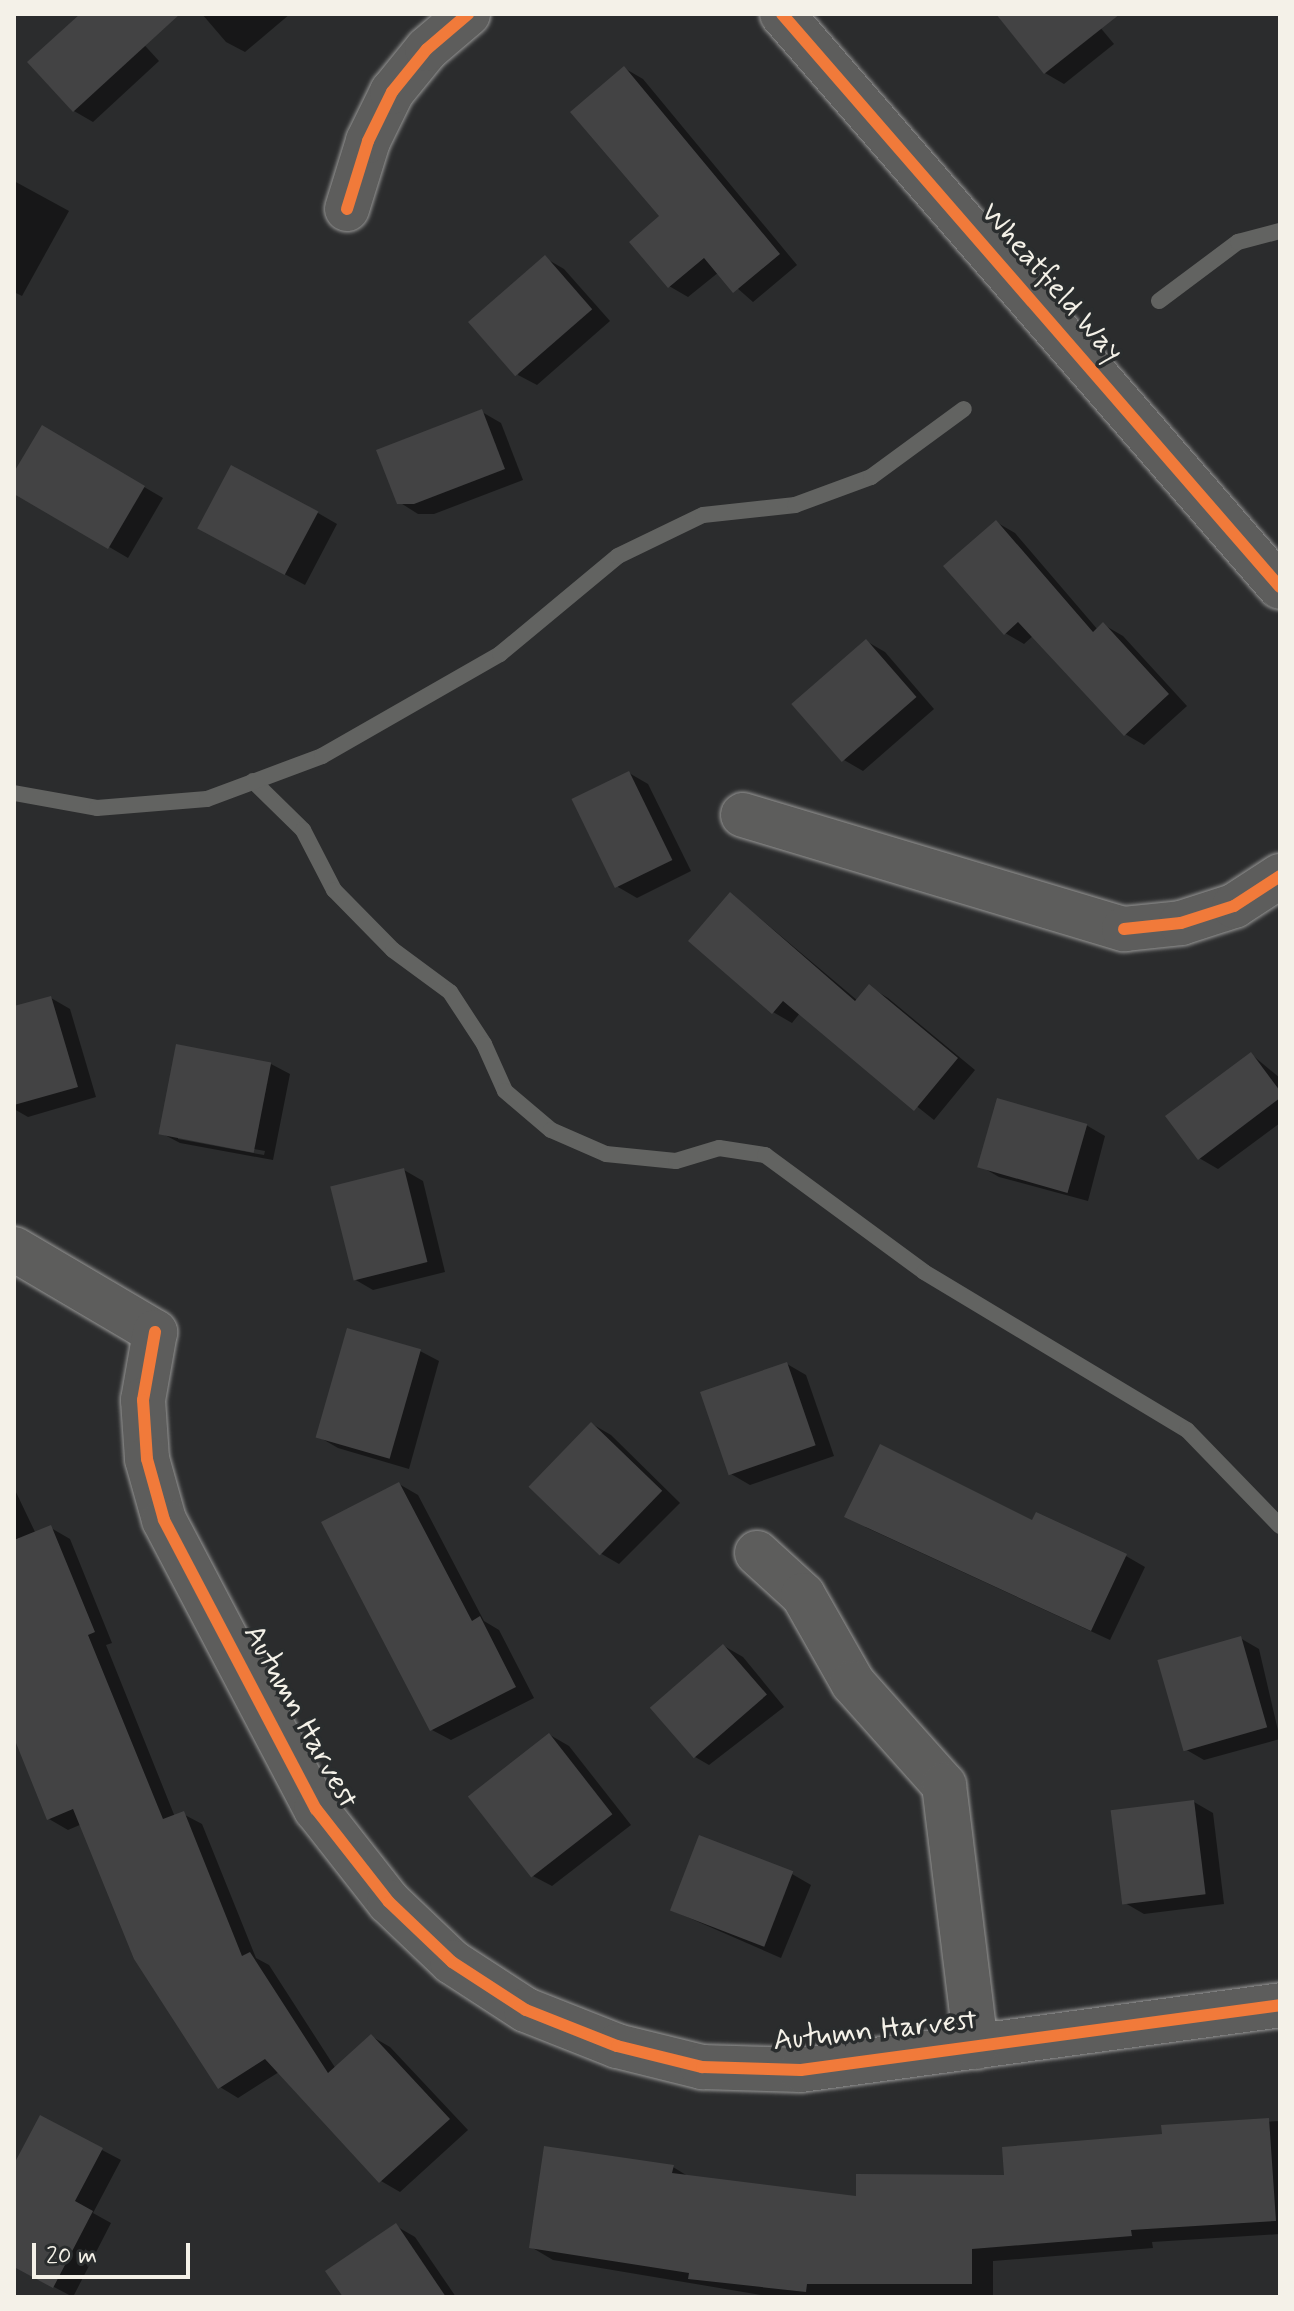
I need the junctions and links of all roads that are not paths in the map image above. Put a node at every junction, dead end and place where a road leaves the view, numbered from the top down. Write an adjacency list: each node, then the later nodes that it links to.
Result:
1 (468, 14): 3 (street)
2 (782, 14): 4 (street, Wheatfield Way)
3 (347, 209)
4 (1280, 587)
5 (743, 815): 6 (street)
6 (1280, 876)
7 (14, 1249): 10 (street, Autumn Harvest)
8 (757, 1553): 10 (street)
9 (1280, 2005): 10 (street, Autumn Harvest)
10 (976, 2047)

